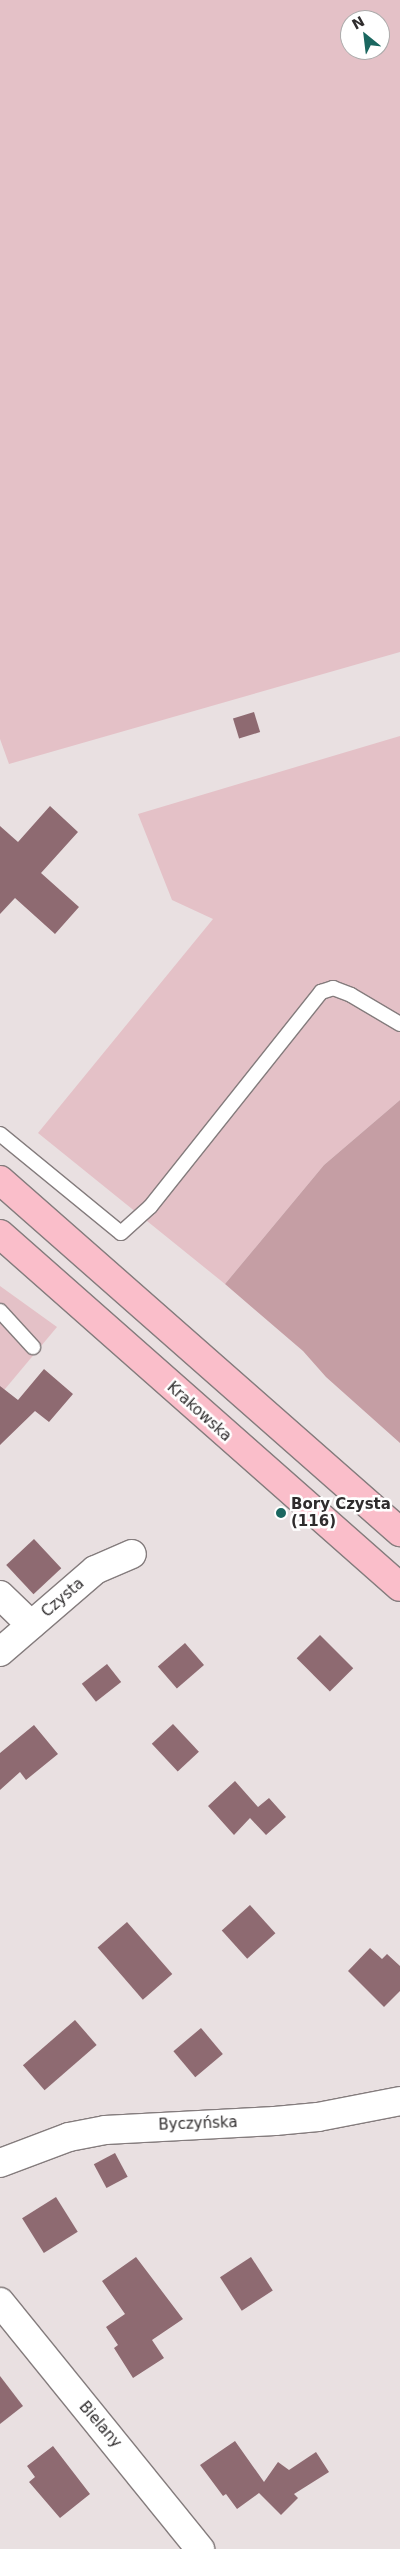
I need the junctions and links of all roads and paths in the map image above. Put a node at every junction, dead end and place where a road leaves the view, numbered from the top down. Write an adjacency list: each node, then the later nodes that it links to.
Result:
1 (400, 1024): 2 (lane)
2 (0, 1134)
3 (0, 1180): 7 (main road)
4 (0, 1234): 9 (main road, Krakowska)
5 (0, 1311): 6 (lane)
6 (33, 1347)
7 (400, 1532)
8 (132, 1554): 11 (street, Czysta)
9 (400, 1587)
10 (0, 1595): 11 (street)
11 (31, 1625): 12 (street, Czysta)
12 (0, 1652)
13 (400, 2101): 14 (street, Byczyńska)
14 (0, 2163)
15 (0, 2302): 16 (street, Bielany)
16 (200, 2549)

